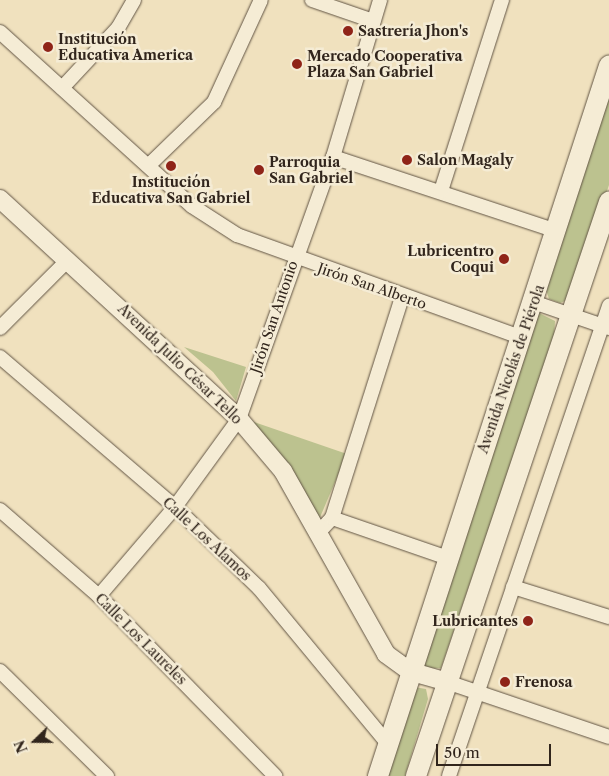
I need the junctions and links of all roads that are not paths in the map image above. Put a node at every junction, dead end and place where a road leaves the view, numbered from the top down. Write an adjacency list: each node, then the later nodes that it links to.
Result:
1 (134, 0): 9 (street)
2 (261, 0): 11 (street)
3 (312, 0): 6 (street)
4 (380, 0): 6 (street, Jirón San Antonio)
5 (502, 0): 12 (street)
6 (373, 21): 10 (street, Jirón San Antonio)
7 (0, 32): 9 (street, Jirón San Alberto)
8 (609, 66): 15 (main road, Avenida Nicolás de Piérola)
9 (62, 88): 11 (street, Jirón San Alberto)
10 (333, 157): 12 (street); 16 (street, Jirón San Antonio)
11 (148, 166): 16 (street, Jirón San Alberto)
12 (441, 191): 15 (street)
13 (0, 199): 17 (street, Avenida Julio César Tello)
14 (609, 202): 21 (main road)
15 (557, 231): 19 (main road, Avenida Nicolás de Piérola)
16 (294, 258): 18 (street, Jirón San Alberto); 26 (street, Jirón San Antonio)
17 (68, 260): 23 (street); 26 (street, Avenida Julio César Tello)
18 (402, 297): 24 (street, Jirón San Alberto); 29 (street)
19 (533, 302): 21 (street); 24 (main road, Avenida Nicolás de Piérola)
20 (609, 305): 22 (street)
21 (569, 314): 22 (street); 37 (main road)
22 (606, 327): 32 (street)
23 (0, 328)
24 (521, 337): 31 (main road, Avenida Nicolás de Piérola)
25 (0, 357): 27 (street, Calle Los Alamos)
26 (239, 420): 27 (street, Jirón San Antonio); 30 (street, Avenida Julio César Tello)
27 (175, 507): 33 (street, Jirón San Antonio); 40 (street, Calle Los Alamos)
28 (0, 510): 33 (street, Calle Los Laureles)
29 (332, 518): 30 (street); 31 (street)
30 (318, 533): 36 (street, Avenida Julio César Tello)
31 (448, 558): 36 (main road, Avenida Nicolás de Piérola)
32 (513, 587): 34 (street); 38 (street)
33 (99, 596): 42 (street, Calle Los Laureles)
34 (609, 617)
35 (0, 671): 41 (street)
36 (409, 671): 37 (street, Avenida Julio César Tello); 40 (main road, Avenida Nicolás de Piérola)
37 (444, 681): 38 (street); 44 (main road)
38 (475, 690): 39 (street); 45 (street)
39 (609, 737)
40 (388, 744): 43 (main road, Avenida Nicolás de Piérola)
41 (107, 776)
42 (275, 776)
43 (378, 776)
44 (416, 776)
45 (449, 776)

